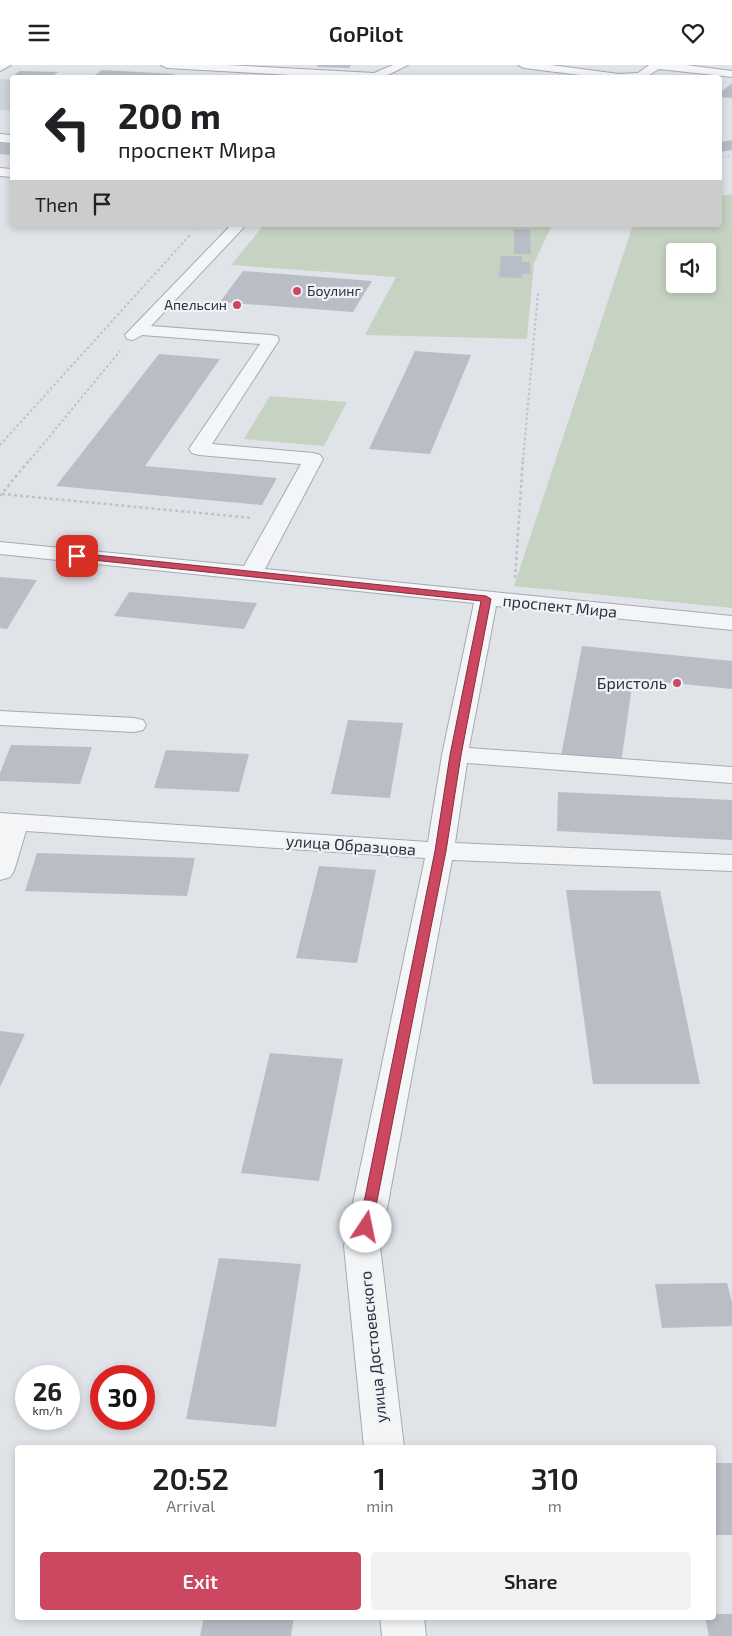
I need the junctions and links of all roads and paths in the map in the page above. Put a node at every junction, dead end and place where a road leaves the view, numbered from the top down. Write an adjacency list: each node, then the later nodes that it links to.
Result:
1 (5, 65): 8 (street)
2 (167, 65): 6 (street)
3 (402, 65): 12 (street)
4 (524, 65): 13 (street)
5 (657, 65): 9 (street); 14 (street)
6 (209, 67): 7 (street); 10 (street)
7 (249, 67): 11 (street)
8 (0, 68)
9 (732, 74)
10 (201, 75)
11 (351, 75)
12 (381, 75)
13 (603, 75)
14 (641, 75)
15 (197, 227): 19 (path)
16 (236, 227): 18 (street)
17 (538, 293): 24 (path)
18 (137, 333): 20 (path); 21 (street)
19 (0, 445)
20 (1, 495): 21 (path)
21 (280, 520): 23 (street)
22 (0, 548): 23 (street, проспект Мира)
23 (251, 574): 24 (street, проспект Мира)
24 (500, 600): 25 (street, проспект Мира); 28 (street, улица Достоевского)
25 (732, 623)
26 (0, 718): 27 (street)
27 (134, 725)
28 (455, 755): 29 (street); 31 (street, улица Достоевского)
29 (732, 775)
30 (8, 821): 31 (street, улица Образцова); 33 (street)
31 (440, 851): 32 (street, улица Образцова); 34 (street, улица Достоевского)
32 (732, 863)
33 (0, 871)
34 (384, 1445)
35 (402, 1620): 36 (street)
36 (404, 1636)

